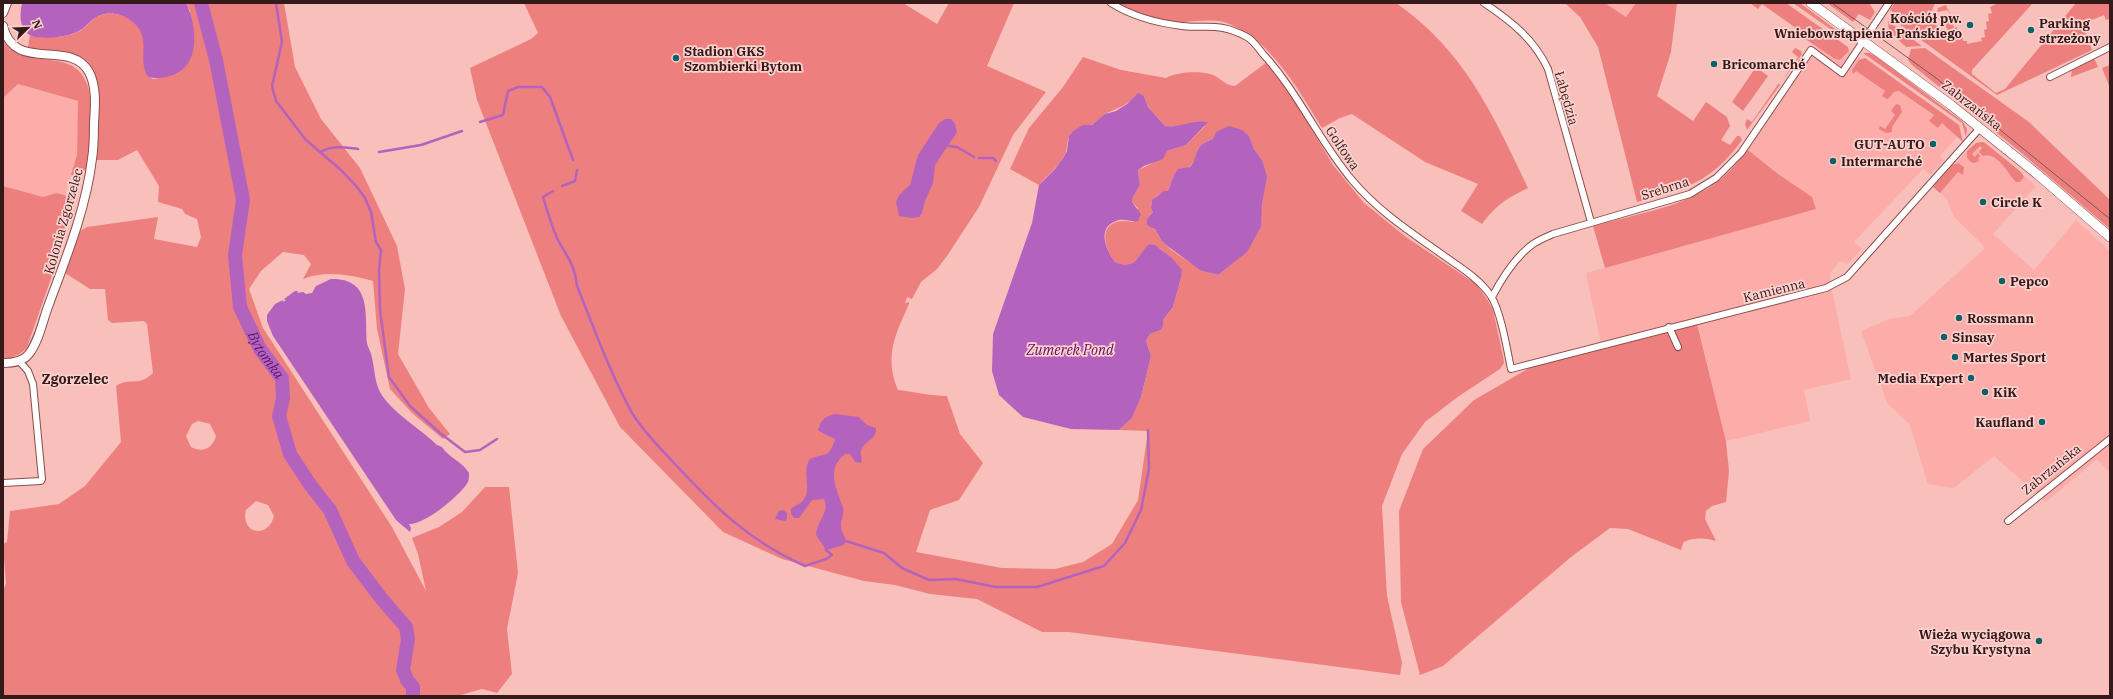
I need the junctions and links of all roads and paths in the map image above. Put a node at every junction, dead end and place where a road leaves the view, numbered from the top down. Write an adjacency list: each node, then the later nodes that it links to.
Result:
1 (7, 3): 6 (street)
2 (1111, 3): 14 (street, Golfowa)
3 (1484, 3): 12 (street, Łabędzia)
4 (1811, 3): 8 (main road, Zabrzańska)
5 (1889, 3): 8 (street)
6 (3, 13)
7 (3, 26): 17 (street, Kolonia Zgorzelec)
8 (1864, 41): 11 (main road, Zabrzańska); 12 (street, Srebrna)
9 (2110, 47): 10 (street)
10 (2050, 76)
11 (1980, 128): 13 (main road, Zabrzańska); 15 (street, Kamienna)
12 (1591, 222): 14 (street, Srebrna)
13 (2110, 237)
14 (1492, 297): 19 (street, Golfowa)
15 (1669, 327): 16 (street); 19 (street, Kamienna)
16 (1678, 347)
17 (20, 361): 18 (street); 21 (street)
18 (3, 363)
19 (1511, 369)
20 (2110, 439): 22 (street, Zabrzańska)
21 (3, 483)
22 (2008, 521)

